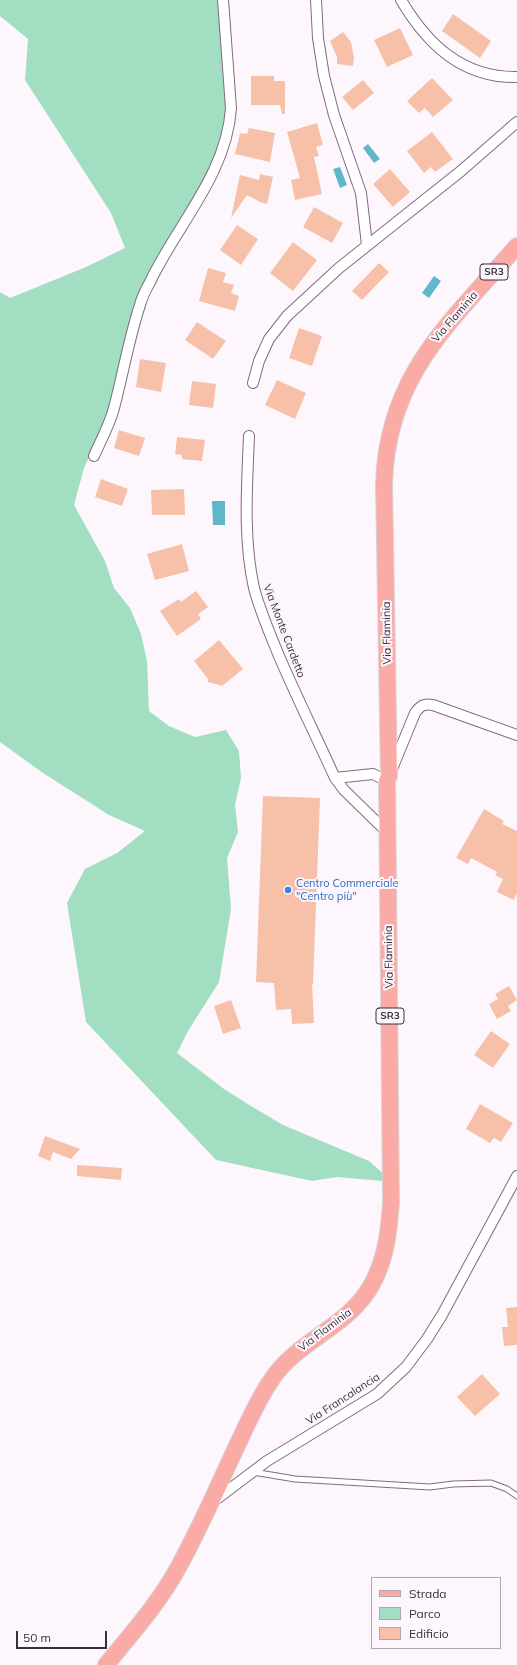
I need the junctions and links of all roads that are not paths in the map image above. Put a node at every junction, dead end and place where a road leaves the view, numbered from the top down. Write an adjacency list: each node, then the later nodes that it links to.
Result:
1 (223, 0): 10 (street)
2 (316, 0): 6 (street)
3 (400, 0): 4 (street)
4 (517, 77)
5 (517, 122): 6 (street)
6 (367, 246): 8 (street)
7 (517, 246): 13 (main road, Via Flaminia / SR3)
8 (253, 383)
9 (249, 436): 12 (street, Via Monte Cardetto)
10 (94, 456)
11 (517, 735): 13 (street)
12 (335, 778): 13 (street); 15 (street, Via Monte Cardetto)
13 (388, 779): 14 (main road, Via Flaminia / SR3)
14 (388, 809): 15 (street); 16 (main road, Via Flaminia / SR3)
15 (367, 813): 16 (street, Via Monte Cardetto)
16 (388, 833): 20 (main road, Via Flaminia / SR3)
17 (517, 1176): 18 (street, Via Francalancia)
18 (252, 1472): 19 (lane); 20 (street, Via Francalancia)
19 (517, 1496)
20 (208, 1506): 21 (main road, Via Flaminia / SR3)
21 (106, 1665)

